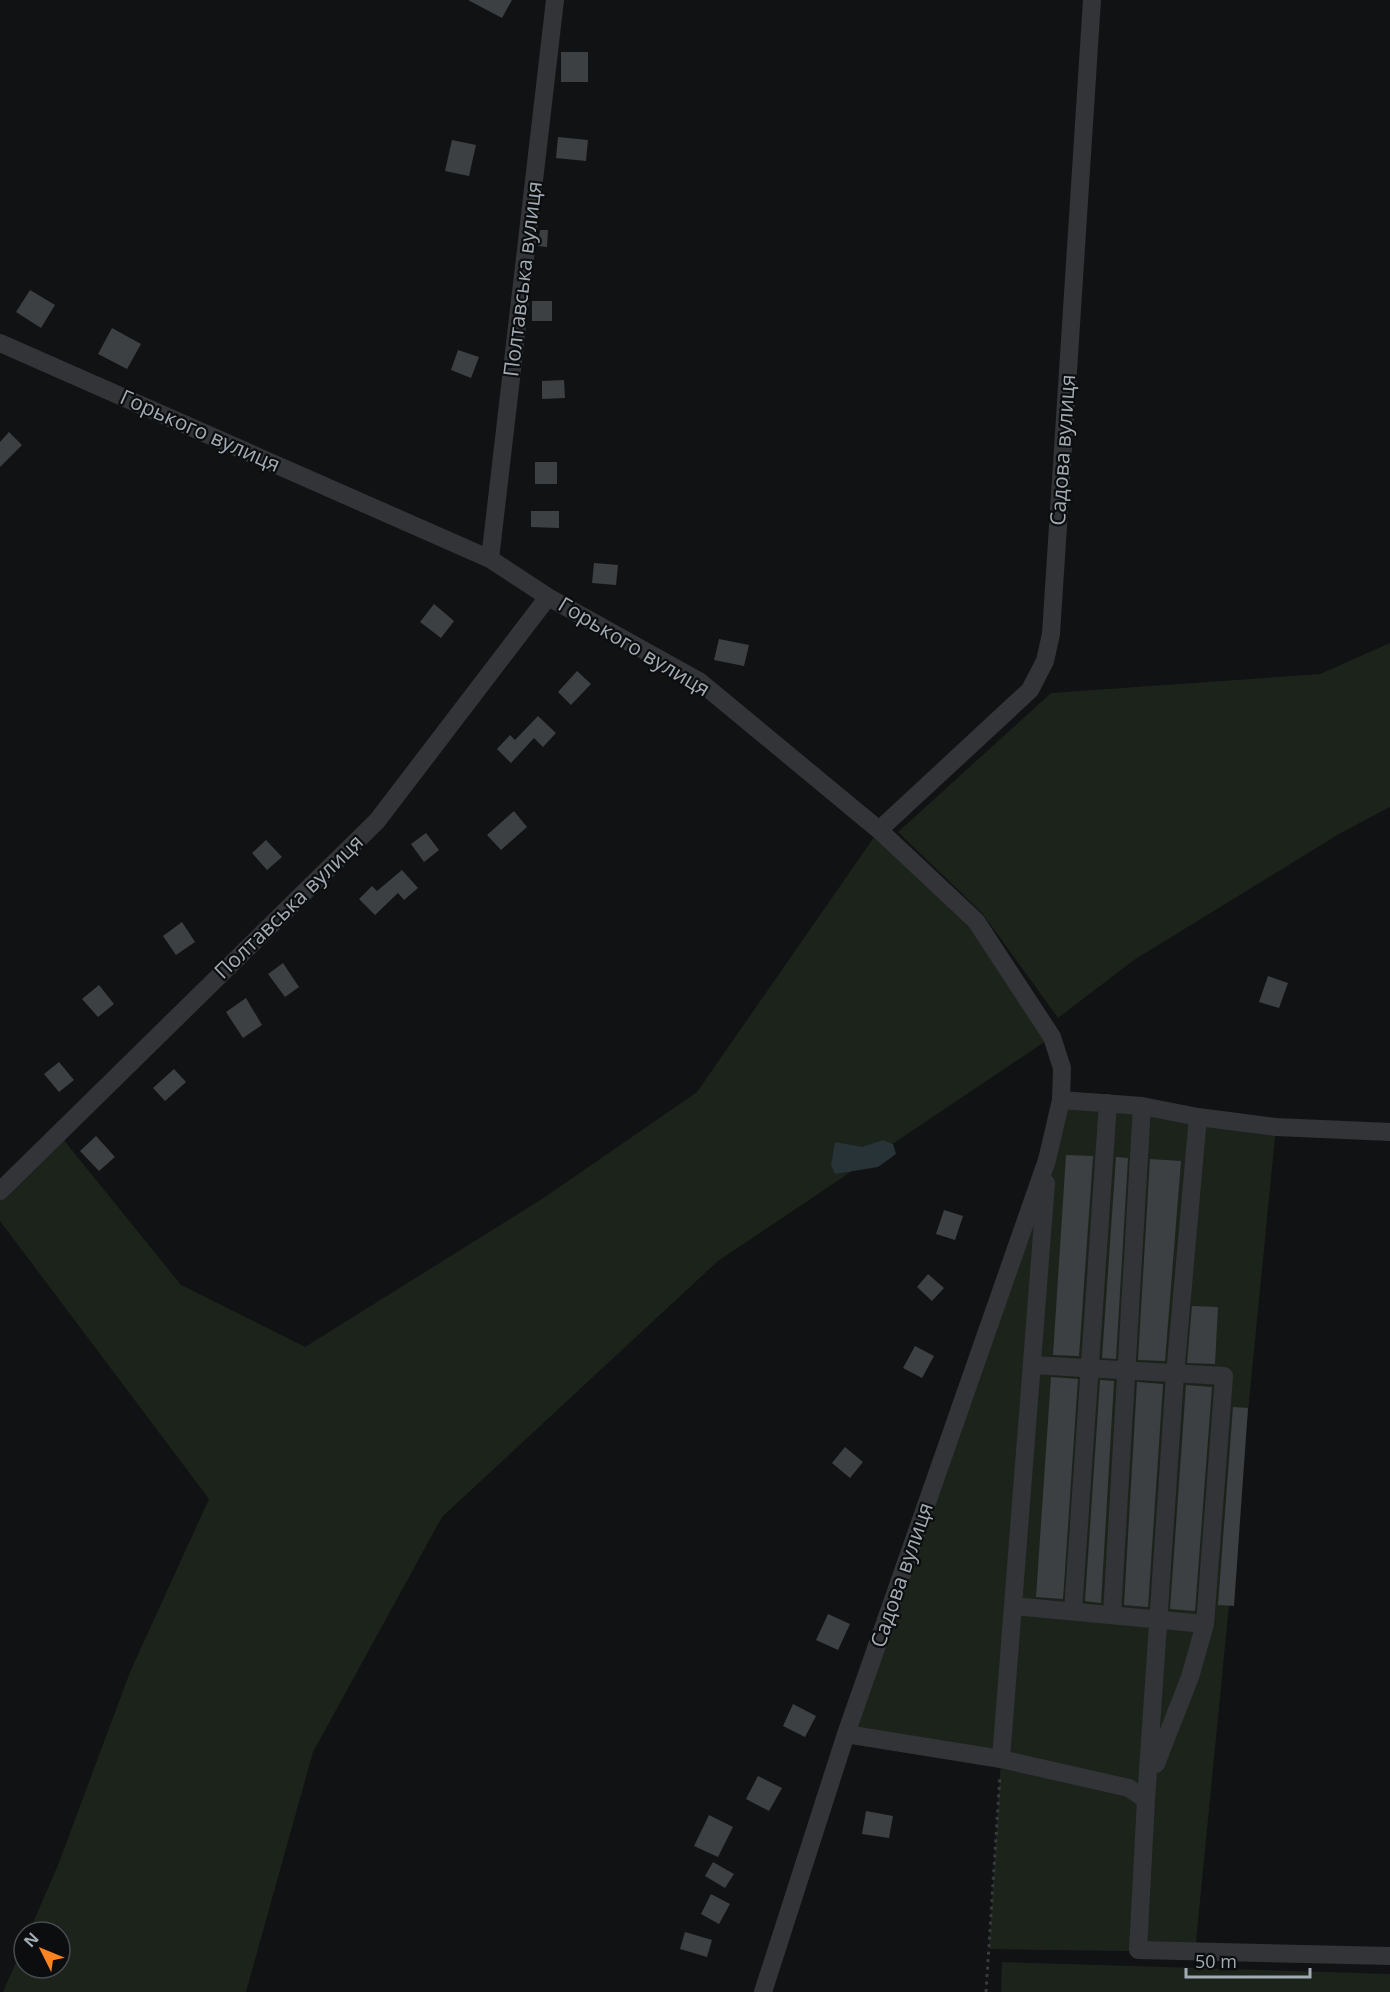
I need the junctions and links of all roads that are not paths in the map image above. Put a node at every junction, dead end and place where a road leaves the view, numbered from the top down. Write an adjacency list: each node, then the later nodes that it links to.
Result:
1 (555, 0): 4 (street, Полтавська вулиця)
2 (1092, 0): 6 (street, Садова вулиця)
3 (0, 343): 4 (street, Горького вулиця)
4 (490, 559): 5 (street, Горького вулиця)
5 (548, 597): 6 (street, Горького вулиця); 13 (street, Полтавська вулиця)
6 (879, 830): 7 (street, Горького вулиця)
7 (1060, 1100): 8 (street); 12 (street, Горького вулиця)
8 (1107, 1103): 9 (street); 15 (street)
9 (1142, 1106): 10 (street); 16 (street)
10 (1198, 1117): 11 (street); 17 (street)
11 (1390, 1132)
12 (1047, 1160): 14 (street); 23 (street, Садова вулиця)
13 (0, 1191)
14 (1033, 1365): 15 (street); 18 (street)
15 (1089, 1367): 16 (street); 19 (street)
16 (1125, 1371): 17 (street); 20 (street)
17 (1175, 1375): 21 (street); 22 (street)
18 (1014, 1605): 19 (street); 24 (street)
19 (1073, 1611): 20 (street)
20 (1112, 1614): 21 (street)
21 (1157, 1619): 22 (street); 25 (street)
22 (1205, 1624): 25 (street)
23 (846, 1734): 24 (street); 27 (street, Садова вулиця)
24 (1001, 1759): 25 (street)
25 (1147, 1794): 26 (street)
26 (1390, 1956)
27 (763, 1992)

